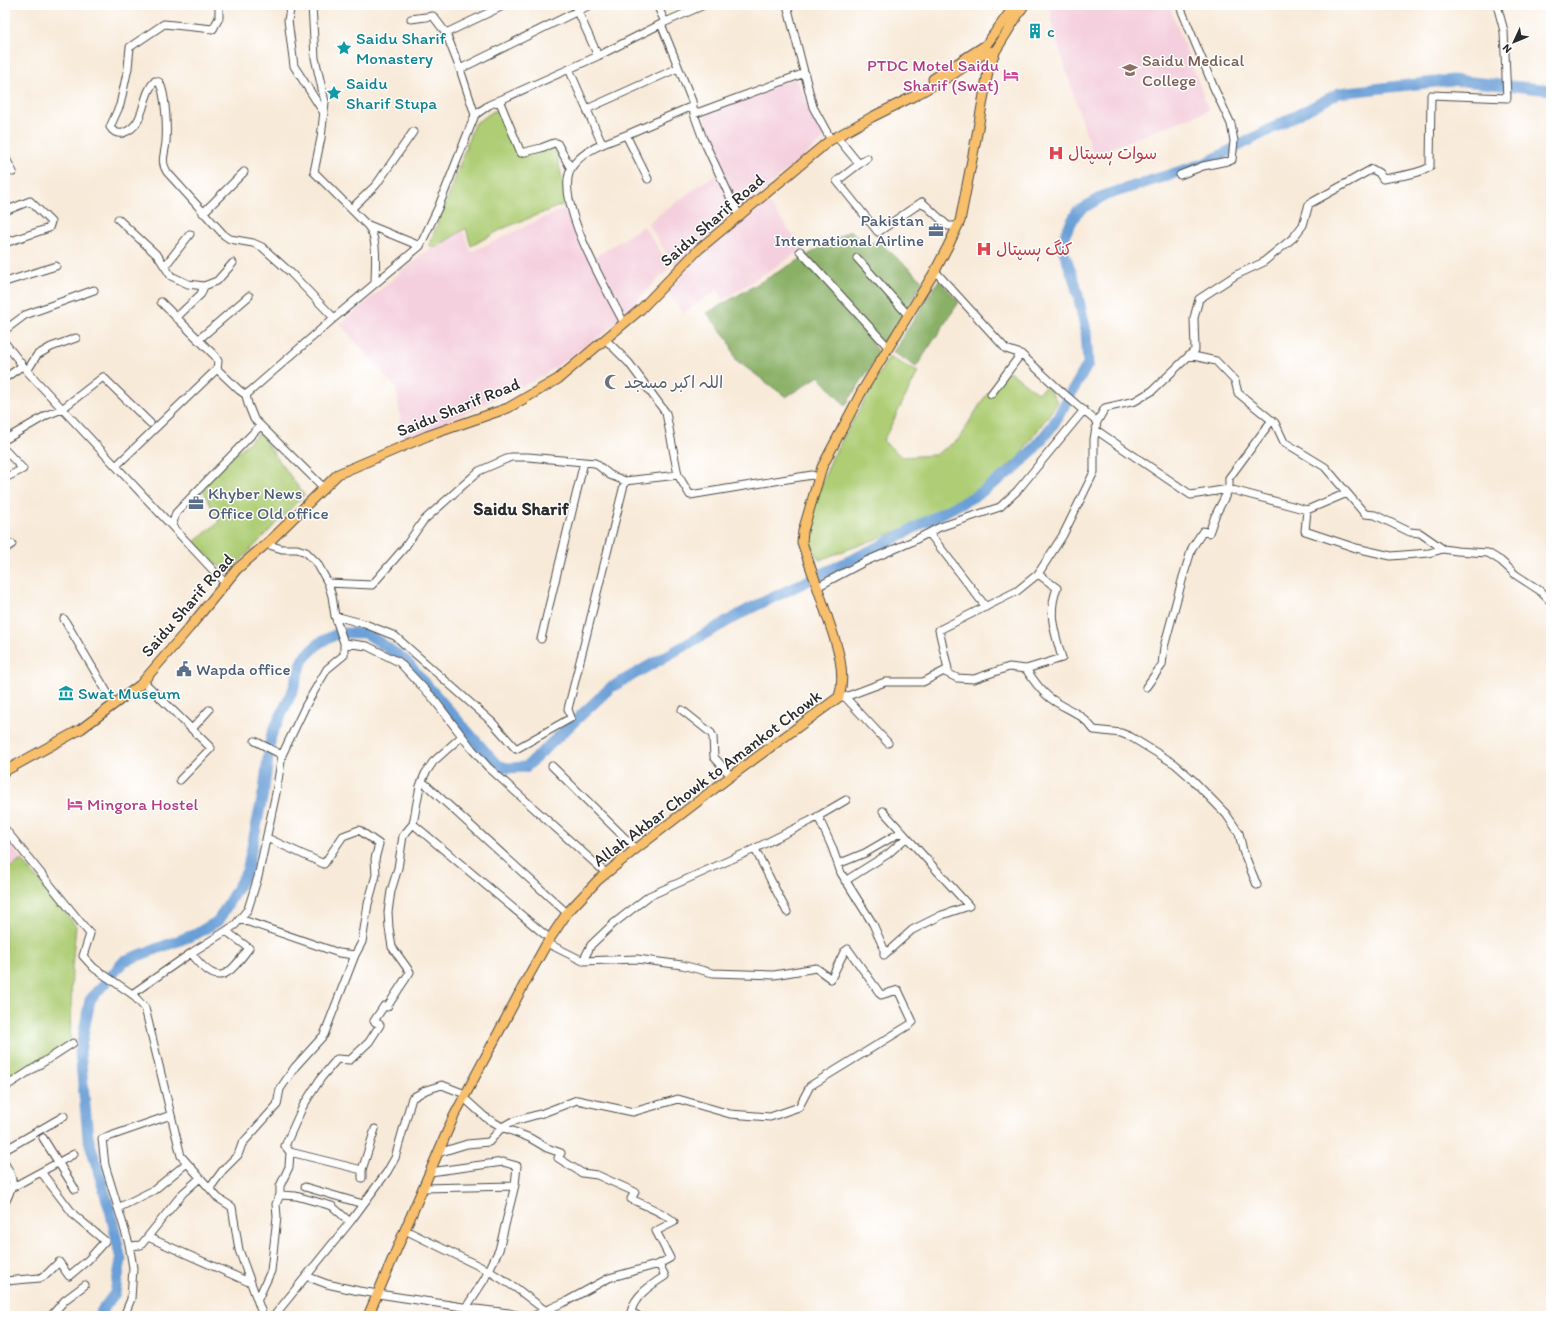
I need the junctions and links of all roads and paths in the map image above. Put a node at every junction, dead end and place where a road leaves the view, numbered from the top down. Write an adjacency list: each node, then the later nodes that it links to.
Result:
1 (219, 5): 47 (street)
2 (290, 5): 29 (street)
3 (312, 5): 29 (street)
4 (505, 5): 13 (street)
5 (590, 5): 14 (street)
6 (657, 5): 16 (street)
7 (704, 5): 16 (street)
8 (786, 5): 25 (street)
9 (1015, 5): 18 (main road)
10 (1024, 5): 19 (main road)
11 (1181, 5): 43 (street)
12 (1497, 5): 78 (street)
13 (495, 7): 17 (street)
14 (577, 8): 21 (street); 23 (street)
15 (411, 19): 17 (street)
16 (663, 23): 21 (street); 22 (street)
17 (446, 33): 23 (street)
18 (989, 41): 20 (main road); 32 (main road)
19 (996, 50): 20 (main road); 51 (main road)
20 (982, 55): 32 (main road)
21 (598, 56): 24 (street)
22 (678, 68): 27 (street); 28 (street)
23 (460, 69): 31 (street)
24 (569, 69): 26 (street); 28 (street)
25 (805, 73): 30 (street); 35 (street)
26 (499, 100): 31 (street); 40 (street)
27 (694, 106): 30 (street); 34 (street)
28 (587, 109): 36 (street)
29 (324, 113): 45 (street)
30 (694, 114): 48 (street)
31 (475, 115): 54 (street)
32 (871, 115): 35 (main road, Saidu Sharif Road)
33 (413, 132): 45 (street)
34 (626, 135): 36 (street); 44 (street)
35 (832, 138): 39 (street); 48 (main road, Saidu Sharif Road)
36 (602, 144): 40 (street)
37 (5, 157): 41 (street)
38 (867, 158): 39 (street)
39 (859, 164): 51 (street)
40 (571, 169): 70 (street)
41 (13, 172)
42 (244, 172): 47 (street)
43 (1180, 175)
44 (648, 179)
45 (351, 209): 50 (street)
46 (5, 211): 53 (street)
47 (203, 213): 69 (street)
48 (738, 216): 70 (main road, Saidu Sharif Road)
49 (118, 219): 59 (street)
50 (366, 224): 54 (street); 62 (street)
51 (957, 226): 60 (main road)
52 (190, 234): 59 (street)
53 (5, 243)
54 (420, 246): 62 (street)
55 (800, 251): 76 (street)
56 (857, 258): 67 (street)
57 (233, 263): 63 (street)
58 (56, 266): 61 (street)
59 (165, 266): 63 (street)
60 (935, 271): 67 (main road); 77 (street)
61 (5, 282)
62 (376, 284): 69 (street)
63 (204, 286): 68 (street)
64 (94, 290): 71 (street)
65 (249, 296): 74 (street)
66 (161, 302): 68 (street)
67 (908, 315): 76 (main road)
68 (176, 318): 74 (street)
69 (334, 318): 83 (street)
70 (624, 323): 73 (main road, Saidu Sharif Road)
71 (5, 330)
72 (76, 338): 79 (street)
73 (605, 339): 94 (street); 98 (main road, Saidu Sharif Road)
74 (198, 340): 80 (street)
75 (5, 343): 79 (street)
76 (889, 348): 96 (main road)
77 (1021, 354): 82 (street); 85 (street)
78 (1189, 355): 86 (street); 89 (street)
79 (24, 368): 81 (street); 84 (street)
80 (217, 369): 83 (street); 93 (street)
81 (5, 378)
82 (991, 394)
83 (246, 395): 88 (street)
84 (62, 408): 87 (street); 90 (street); 93 (street)
85 (1084, 409): 89 (street); 103 (street)
86 (1272, 420): 99 (street); 100 (street)
87 (150, 423)
88 (260, 426): 98 (street); 102 (street)
89 (1097, 426): 99 (street); 108 (street)
90 (5, 439)
91 (5, 450): 95 (street)
92 (584, 462): 97 (street); 109 (street); 116 (street)
93 (116, 466): 102 (street)
94 (678, 475): 96 (street); 97 (street)
95 (5, 478)
96 (819, 478): 111 (main road, Allah Akbar Chowk to Amankot Chowk)
97 (625, 481): 114 (street)
98 (323, 487): 105 (main road, Saidu Sharif Road)
99 (1229, 490): 101 (street); 121 (street)
100 (1347, 493): 101 (street); 107 (street)
101 (1307, 510): 107 (street)
102 (172, 526): 110 (street)
103 (929, 533): 111 (street); 113 (street)
104 (12, 544): 106 (street)
105 (266, 544): 109 (street); 110 (main road, Saidu Sharif Road)
106 (5, 549)
107 (1443, 549): 112 (street)
108 (1038, 574): 113 (street); 118 (street)
109 (328, 583): 114 (street)
110 (225, 584): 120 (main road, Saidu Sharif Road)
111 (817, 587): 122 (main road, Allah Akbar Chowk to Amankot Chowk)
112 (1551, 602)
113 (986, 606): 119 (street)
114 (335, 616): 117 (street)
115 (64, 619): 123 (street)
116 (541, 639)
117 (344, 643): 127 (street); 130 (street)
118 (1026, 669): 119 (street); 148 (street)
119 (945, 672): 122 (street)
120 (143, 681): 123 (main road, Saidu Sharif Road); 126 (street)
121 (1146, 687)
122 (842, 697): 129 (street); 133 (main road, Allah Akbar Chowk to Amankot Chowk)
123 (114, 704): 132 (main road, Saidu Sharif Road)
124 (210, 710): 126 (street)
125 (682, 710): 133 (street)
126 (192, 729): 134 (street)
127 (462, 736): 135 (street); 146 (street)
128 (255, 741): 130 (street)
129 (888, 743)
130 (282, 755): 142 (street)
131 (552, 766): 143 (street)
132 (5, 771)
133 (731, 776): 143 (main road, Allah Akbar Chowk to Amankot Chowk)
134 (180, 780)
135 (422, 781): 139 (street); 150 (street)
136 (846, 800): 138 (street)
137 (883, 810): 141 (street)
138 (818, 816): 144 (street); 145 (street)
139 (413, 824): 153 (street); 167 (street)
140 (5, 829): 157 (street)
141 (904, 835): 145 (street); 147 (street); 147 (street)
142 (267, 838): 151 (street); 155 (street)
143 (636, 848): 146 (main road, Allah Akbar Chowk to Amankot Chowk)
144 (755, 849): 149 (street); 156 (street)
145 (838, 864): 147 (street)
146 (606, 873): 150 (main road, Allah Akbar Chowk to Amankot Chowk)
147 (845, 881)
148 (1257, 886)
149 (787, 912)
150 (567, 913): 153 (main road, Allah Akbar Chowk to Amankot Chowk)
151 (240, 919): 152 (street); 155 (street)
152 (226, 931): 154 (street); 154 (street)
153 (548, 941): 156 (street); 160 (main road, Allah Akbar Chowk to Amankot Chowk)
154 (191, 953): 157 (street)
155 (355, 954): 181 (street)
156 (584, 961): 163 (street)
157 (132, 994): 161 (street)
158 (73, 1043): 159 (street)
159 (5, 1087)
160 (465, 1096): 163 (street); 168 (main road, Allah Akbar Chowk to Amankot Chowk); 186 (street)
161 (171, 1115): 171 (street); 187 (street)
162 (64, 1116): 166 (street)
163 (502, 1127): 168 (street); 192 (street)
164 (375, 1129): 173 (street)
165 (43, 1138): 170 (street)
166 (5, 1150)
167 (290, 1152): 173 (street); 184 (street)
168 (438, 1153): 175 (main road, Allah Akbar Chowk to Amankot Chowk)
169 (74, 1154): 170 (street)
170 (58, 1163): 174 (street); 183 (street)
171 (187, 1163): 176 (street); 187 (street)
172 (6, 1168): 180 (street)
173 (362, 1170): 177 (street)
174 (41, 1172): 180 (street); 195 (street)
175 (430, 1172): 179 (street); 182 (main road, Allah Akbar Chowk to Amankot Chowk)
176 (200, 1178): 181 (street); 190 (street)
177 (362, 1178)
178 (306, 1186): 186 (street)
179 (514, 1186): 182 (street); 193 (street)
180 (13, 1187): 185 (street)
181 (210, 1188): 196 (street)
182 (423, 1188): 189 (main road, Allah Akbar Chowk to Amankot Chowk)
183 (74, 1189)
184 (280, 1195): 188 (street); 199 (street)
185 (5, 1203)
186 (363, 1204): 188 (street)
187 (118, 1208): 191 (street)
188 (350, 1222): 194 (street)
189 (405, 1230): 193 (street); 198 (main road, Allah Akbar Chowk to Amankot Chowk)
190 (148, 1237): 191 (street); 196 (street)
191 (130, 1246): 204 (street)
192 (659, 1264): 202 (street); 211 (street)
193 (489, 1271): 200 (street); 202 (street)
194 (306, 1276): 198 (street); 206 (street)
195 (5, 1280)
196 (251, 1283): 199 (street)
197 (85, 1285): 203 (street)
198 (378, 1293): 200 (street); 207 (main road, Allah Akbar Chowk to Amankot Chowk)
199 (258, 1299): 205 (street)
200 (466, 1306): 201 (street)
201 (476, 1309): 208 (street); 209 (street)
202 (546, 1311): 210 (street)
203 (51, 1316)
204 (124, 1316)
205 (263, 1316)
206 (274, 1316)
207 (368, 1316)
208 (472, 1316)
209 (521, 1316)
210 (533, 1316)
211 (638, 1316)

